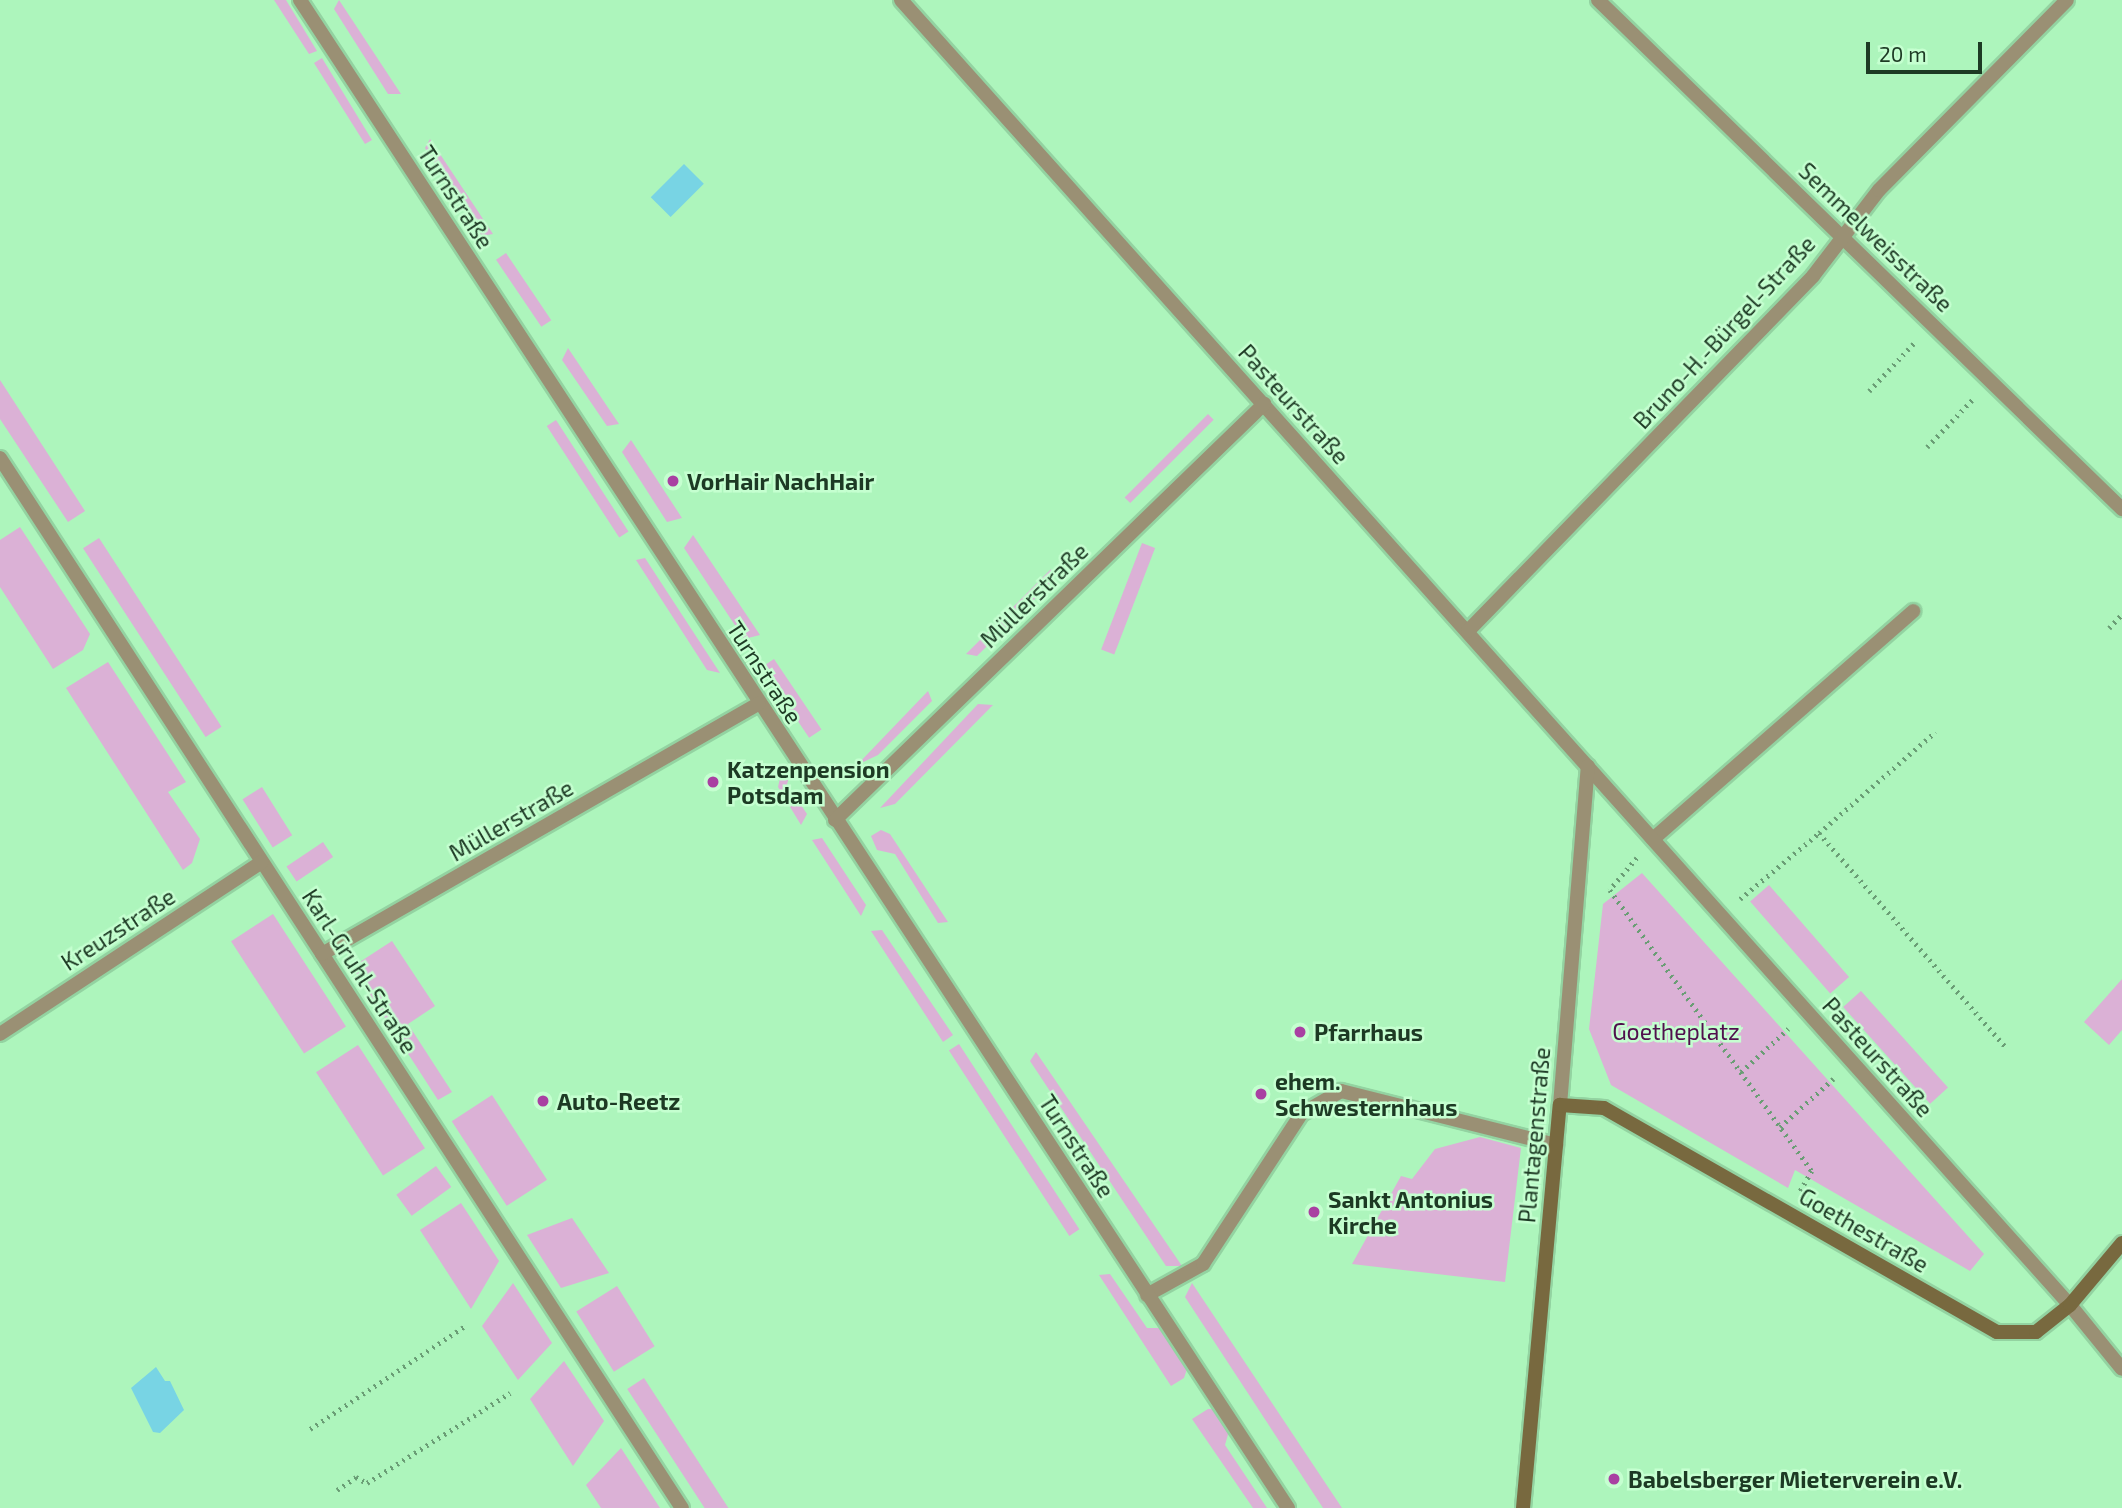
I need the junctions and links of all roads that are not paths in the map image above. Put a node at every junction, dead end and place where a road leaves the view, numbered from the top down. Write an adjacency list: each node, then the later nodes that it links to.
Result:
1 (300, 0): 11 (street, Turnstraße)
2 (901, 0): 6 (street, Pasteurstraße)
3 (1598, 0): 5 (street, Semmelweisstraße)
4 (2067, 0): 5 (street, Bruno-H.-Bürgel-Straße)
5 (1843, 237): 8 (street, Semmelweisstraße); 10 (street, Bruno-H.-Bürgel-Straße)
6 (1264, 404): 10 (street, Pasteurstraße); 13 (street, Müllerstraße)
7 (0, 458): 15 (street, Karl-Gruhl-Straße)
8 (2122, 509)
9 (1913, 611): 14 (street)
10 (1468, 631): 12 (street, Pasteurstraße)
11 (758, 704): 13 (street, Turnstraße); 16 (street, Müllerstraße)
12 (1588, 766): 14 (street, Pasteurstraße); 18 (street, Plantagenstraße)
13 (835, 820): 21 (street, Turnstraße)
14 (1653, 839): 22 (street, Pasteurstraße)
15 (262, 862): 16 (street, Karl-Gruhl-Straße); 17 (street, Kreuzstraße)
16 (322, 954): 24 (street, Karl-Gruhl-Straße)
17 (0, 1034)
18 (1560, 1105): 19 (street, Plantagenstraße); 22 (street, Goethestraße)
19 (1556, 1145): 21 (street); 26 (street, Plantagenstraße)
20 (2122, 1244): 22 (street, Goethestraße)
21 (1147, 1295): 25 (street, Turnstraße)
22 (2070, 1305): 23 (street)
23 (2122, 1369)
24 (682, 1508)
25 (1288, 1508)
26 (1523, 1508)

